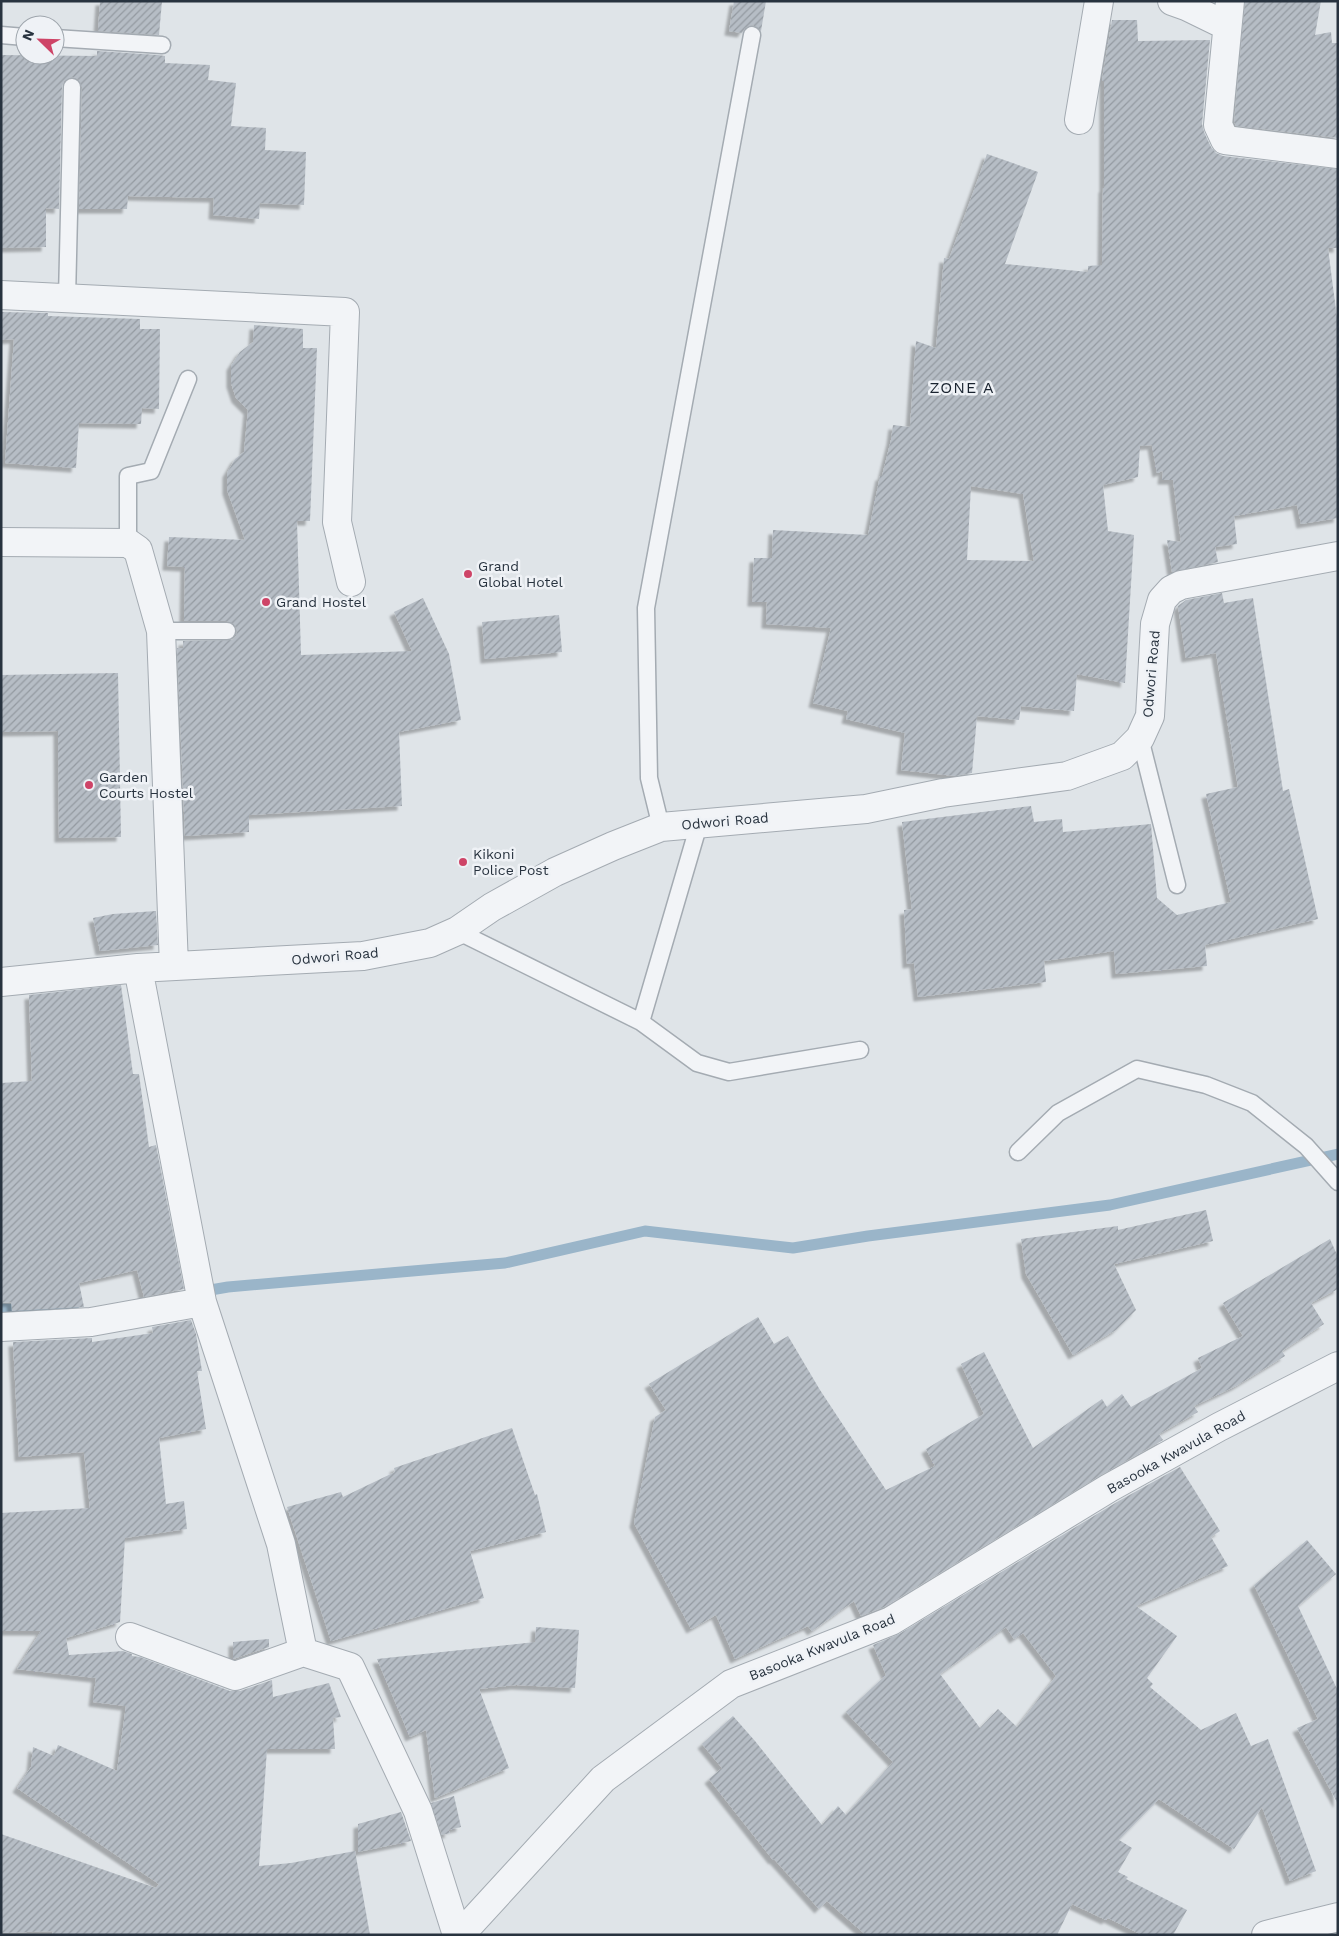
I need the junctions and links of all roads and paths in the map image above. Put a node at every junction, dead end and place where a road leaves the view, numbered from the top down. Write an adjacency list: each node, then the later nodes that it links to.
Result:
1 (1099, 1): 10 (street)
2 (1172, 1): 3 (street)
3 (1229, 14): 11 (street)
4 (1, 35): 6 (lane)
5 (752, 35): 23 (lane)
6 (15, 36)
7 (65, 39): 8 (lane)
8 (162, 45)
9 (72, 87): 13 (lane)
10 (1079, 120)
11 (1338, 154)
12 (1, 295): 13 (street)
13 (67, 298): 18 (street)
14 (188, 378): 16 (lane)
15 (1, 542): 16 (street)
16 (128, 543): 19 (street)
17 (1338, 556): 21 (street, Odwori Road)
18 (350, 582)
19 (161, 631): 20 (lane); 26 (street)
20 (227, 631)
21 (1140, 738): 22 (street, Odwori Road); 24 (lane)
22 (698, 824): 23 (street, Odwori Road); 29 (lane)
23 (661, 827): 25 (street, Odwori Road)
24 (1177, 885)
25 (457, 931): 26 (street, Odwori Road); 29 (lane)
26 (174, 966): 27 (street, Odwori Road)
27 (138, 968): 28 (street, Odwori Road); 33 (street)
28 (1, 982)
29 (641, 1022): 30 (lane)
30 (860, 1050)
31 (1018, 1152): 32 (lane)
32 (1338, 1182)
33 (202, 1302): 34 (street); 37 (street)
34 (1, 1327)
35 (1338, 1366): 39 (street, Basooka Kwavula Road)
36 (130, 1637): 37 (street)
37 (304, 1652): 39 (street)
38 (1338, 1917): 40 (street)
39 (458, 1935)
40 (1266, 1935)

